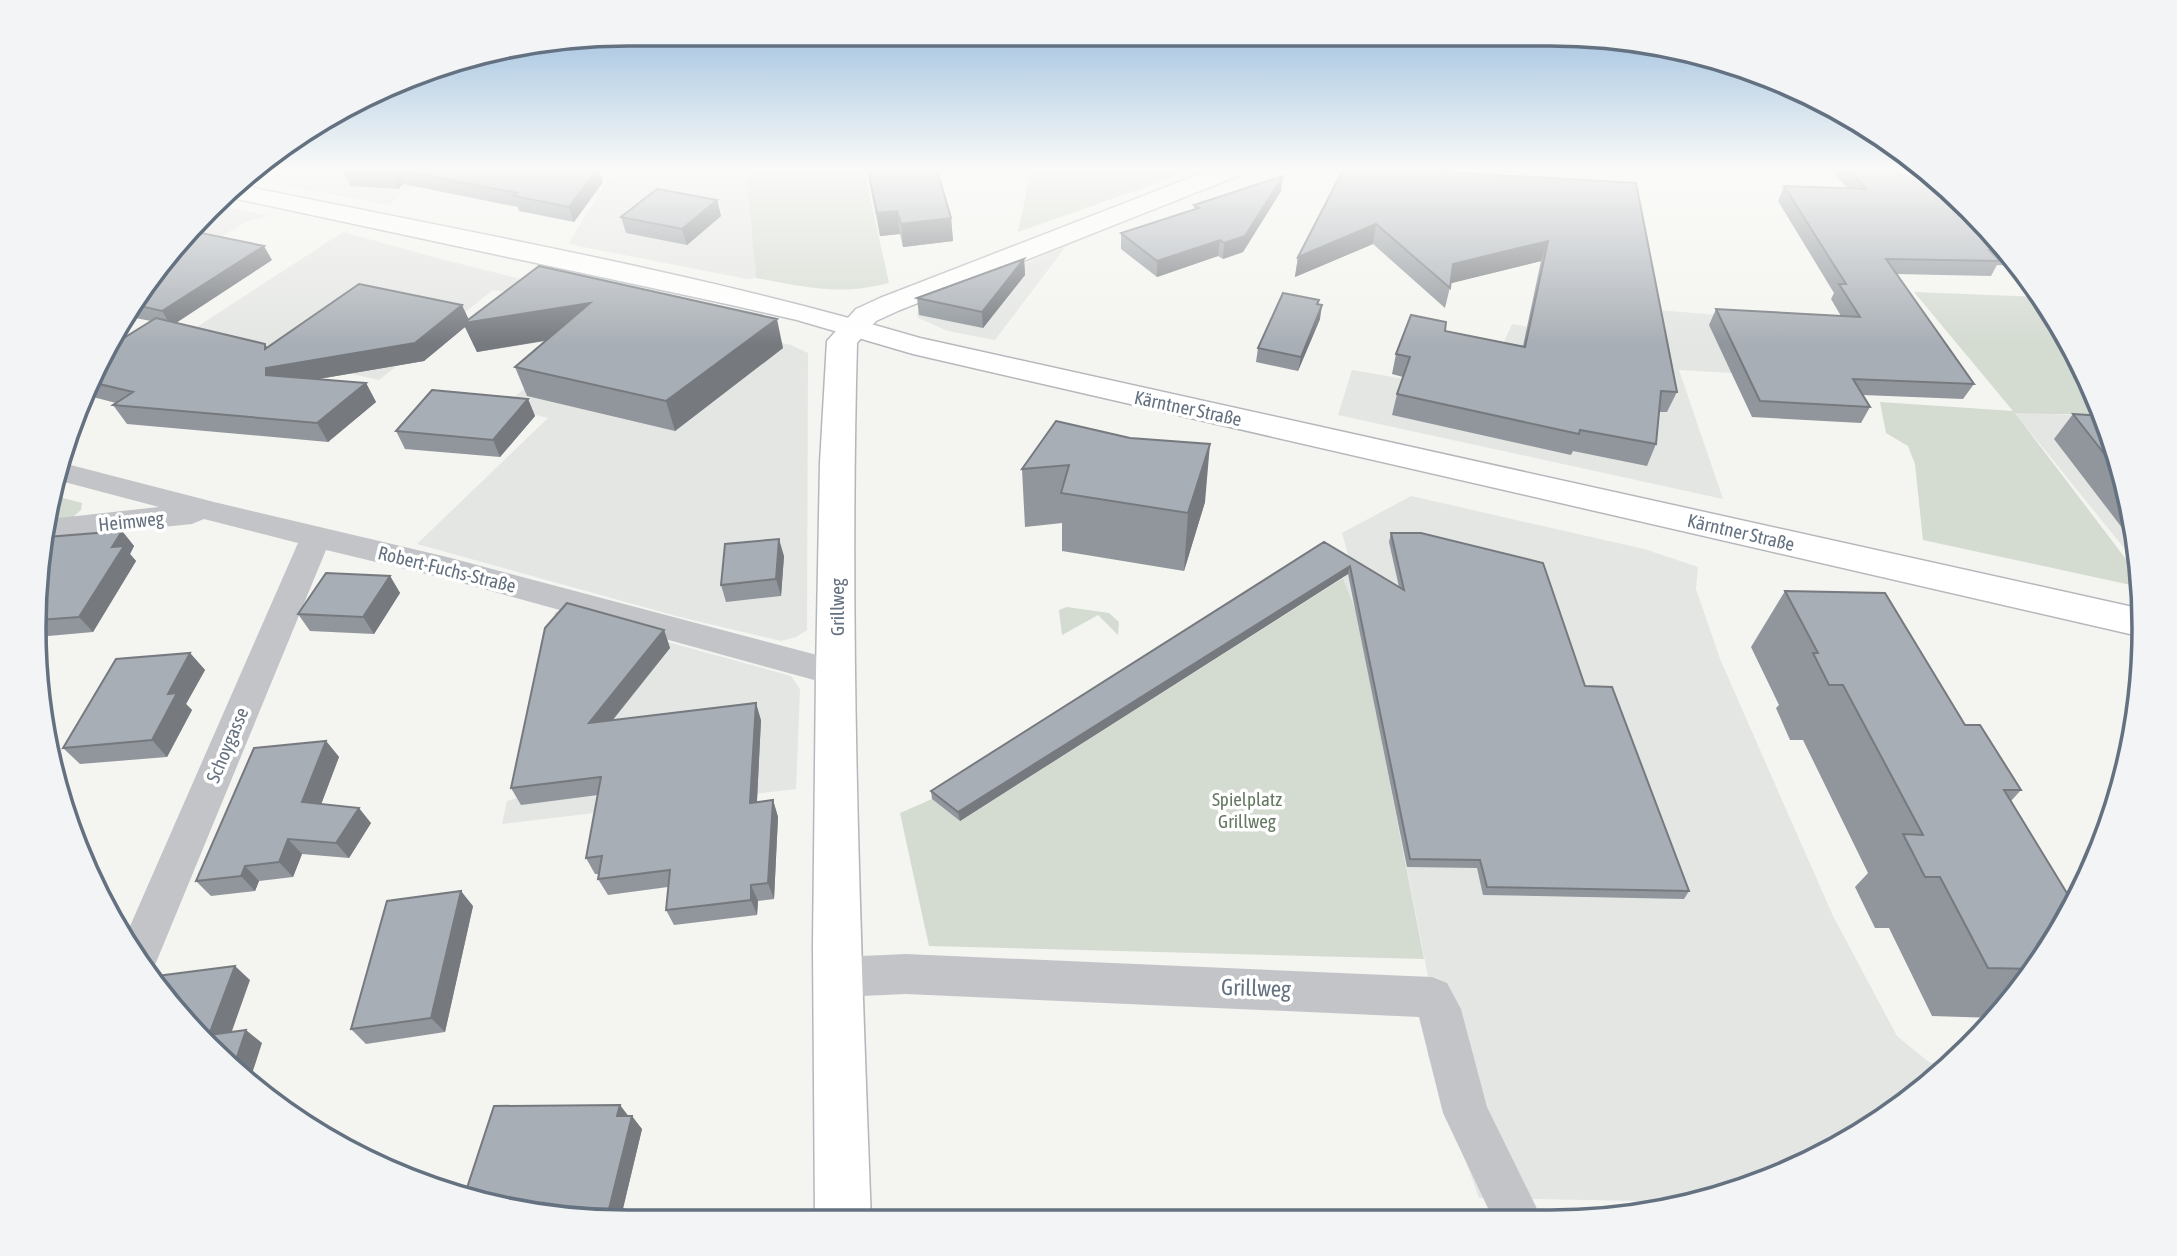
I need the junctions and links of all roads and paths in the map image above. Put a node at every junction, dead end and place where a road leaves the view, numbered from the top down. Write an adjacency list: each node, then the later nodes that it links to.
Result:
1 (411, 229): 3 (main road, Kärntner Straße)
2 (1082, 229): 3 (main road)
3 (856, 327): 8 (main road, Kärntner Straße); 9 (main road, Grillweg)
4 (66, 473): 5 (street, Robert-Fuchs-Straße)
5 (214, 512): 6 (street, Heimweg); 7 (street, Robert-Fuchs-Straße)
6 (54, 528)
7 (316, 537): 9 (street, Robert-Fuchs-Straße); 10 (street, Schoygasse)
8 (2132, 620)
9 (836, 673): 11 (main road, Grillweg)
10 (141, 948)
11 (839, 977): 12 (main road, Grillweg); 13 (street, Grillweg)
12 (843, 1210)
13 (1513, 1210)

